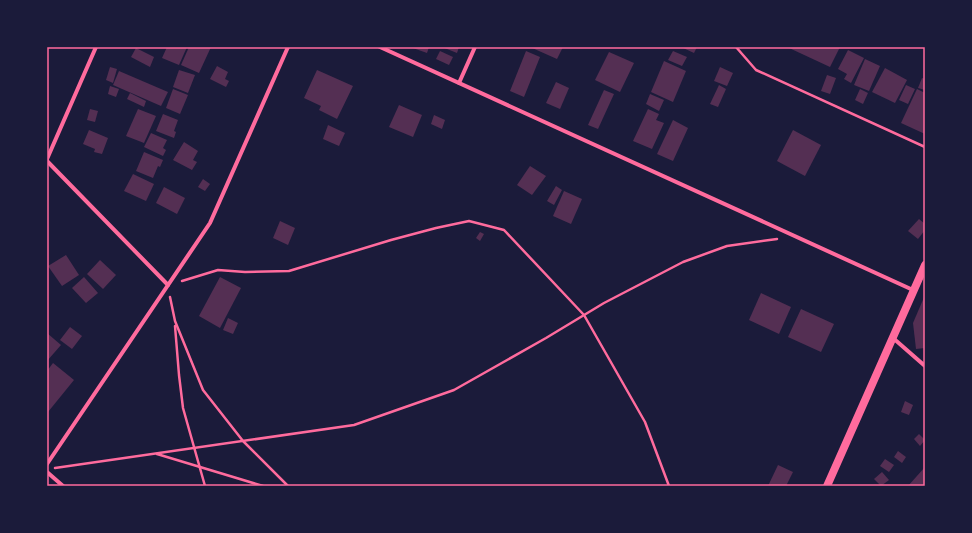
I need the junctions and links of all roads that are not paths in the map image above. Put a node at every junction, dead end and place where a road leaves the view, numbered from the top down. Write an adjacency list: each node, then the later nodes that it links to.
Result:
1 (96, 47): 6 (street)
2 (288, 47): 8 (street)
3 (380, 47): 5 (street)
4 (475, 47): 5 (street)
5 (459, 83): 9 (street)
6 (47, 160): 8 (street)
7 (925, 265): 9 (main road)
8 (168, 285): 12 (street)
9 (914, 290): 10 (main road)
10 (893, 338): 11 (street); 15 (main road)
11 (925, 366)
12 (47, 464)
13 (47, 472): 14 (street)
14 (63, 486)
15 (827, 486)

